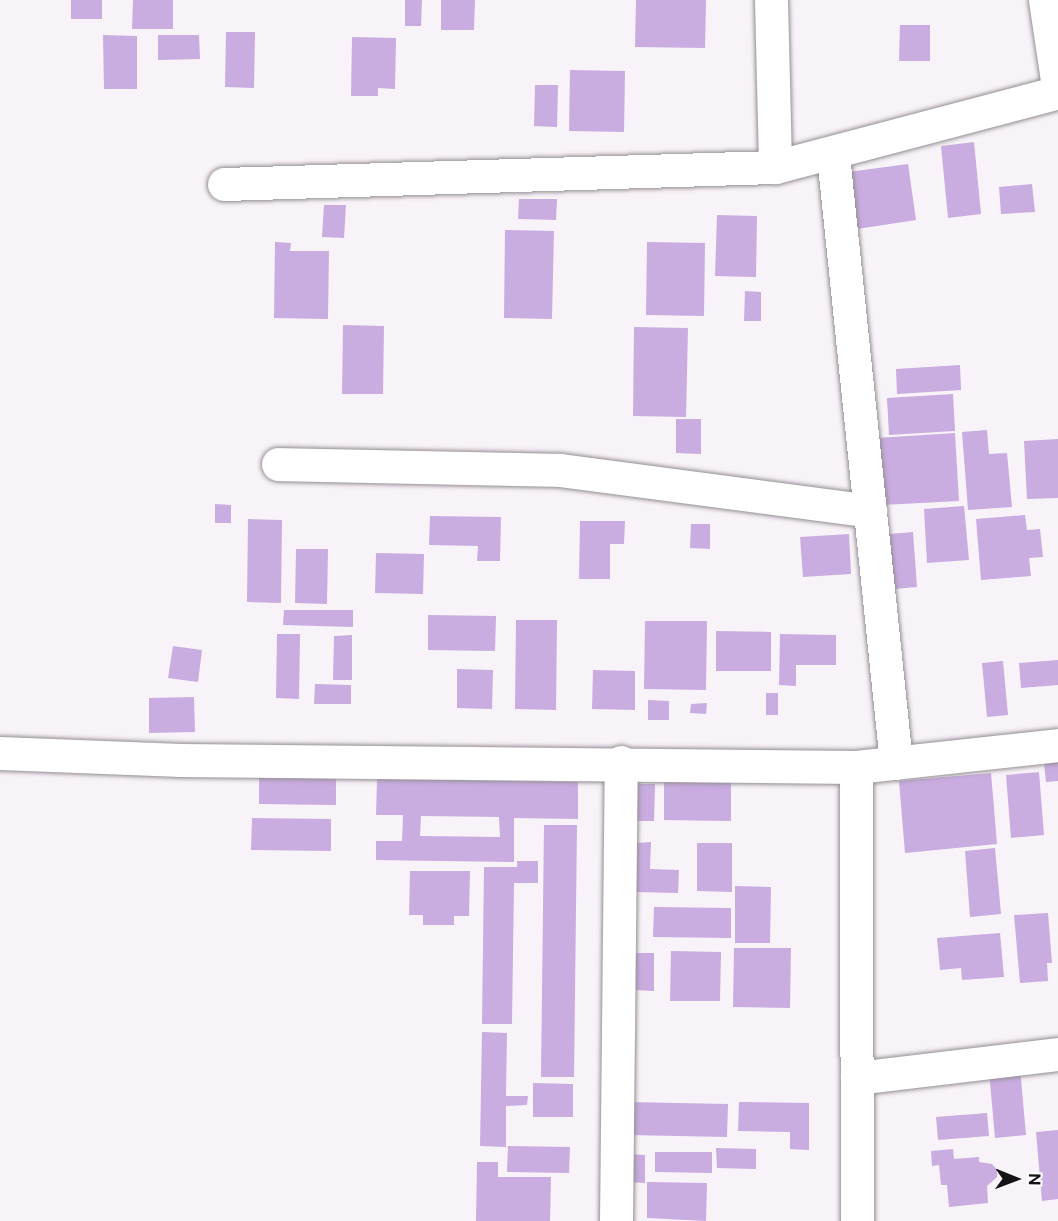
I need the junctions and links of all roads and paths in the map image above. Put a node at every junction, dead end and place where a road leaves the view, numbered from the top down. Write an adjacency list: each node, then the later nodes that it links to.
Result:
1 (771, 0): 6 (street)
2 (1045, 0): 3 (street)
3 (1058, 87)
4 (1058, 92): 5 (street)
5 (833, 155): 6 (street); 9 (street)
6 (775, 167): 7 (street)
7 (224, 184)
8 (278, 464): 9 (street)
9 (870, 511): 13 (street)
10 (1058, 745): 13 (street)
11 (0, 753): 12 (street)
12 (621, 762): 14 (street); 17 (street)
13 (896, 763): 14 (street)
14 (856, 767): 16 (street)
15 (1058, 1054): 16 (street)
16 (857, 1078): 18 (street)
17 (616, 1221)
18 (857, 1221)

